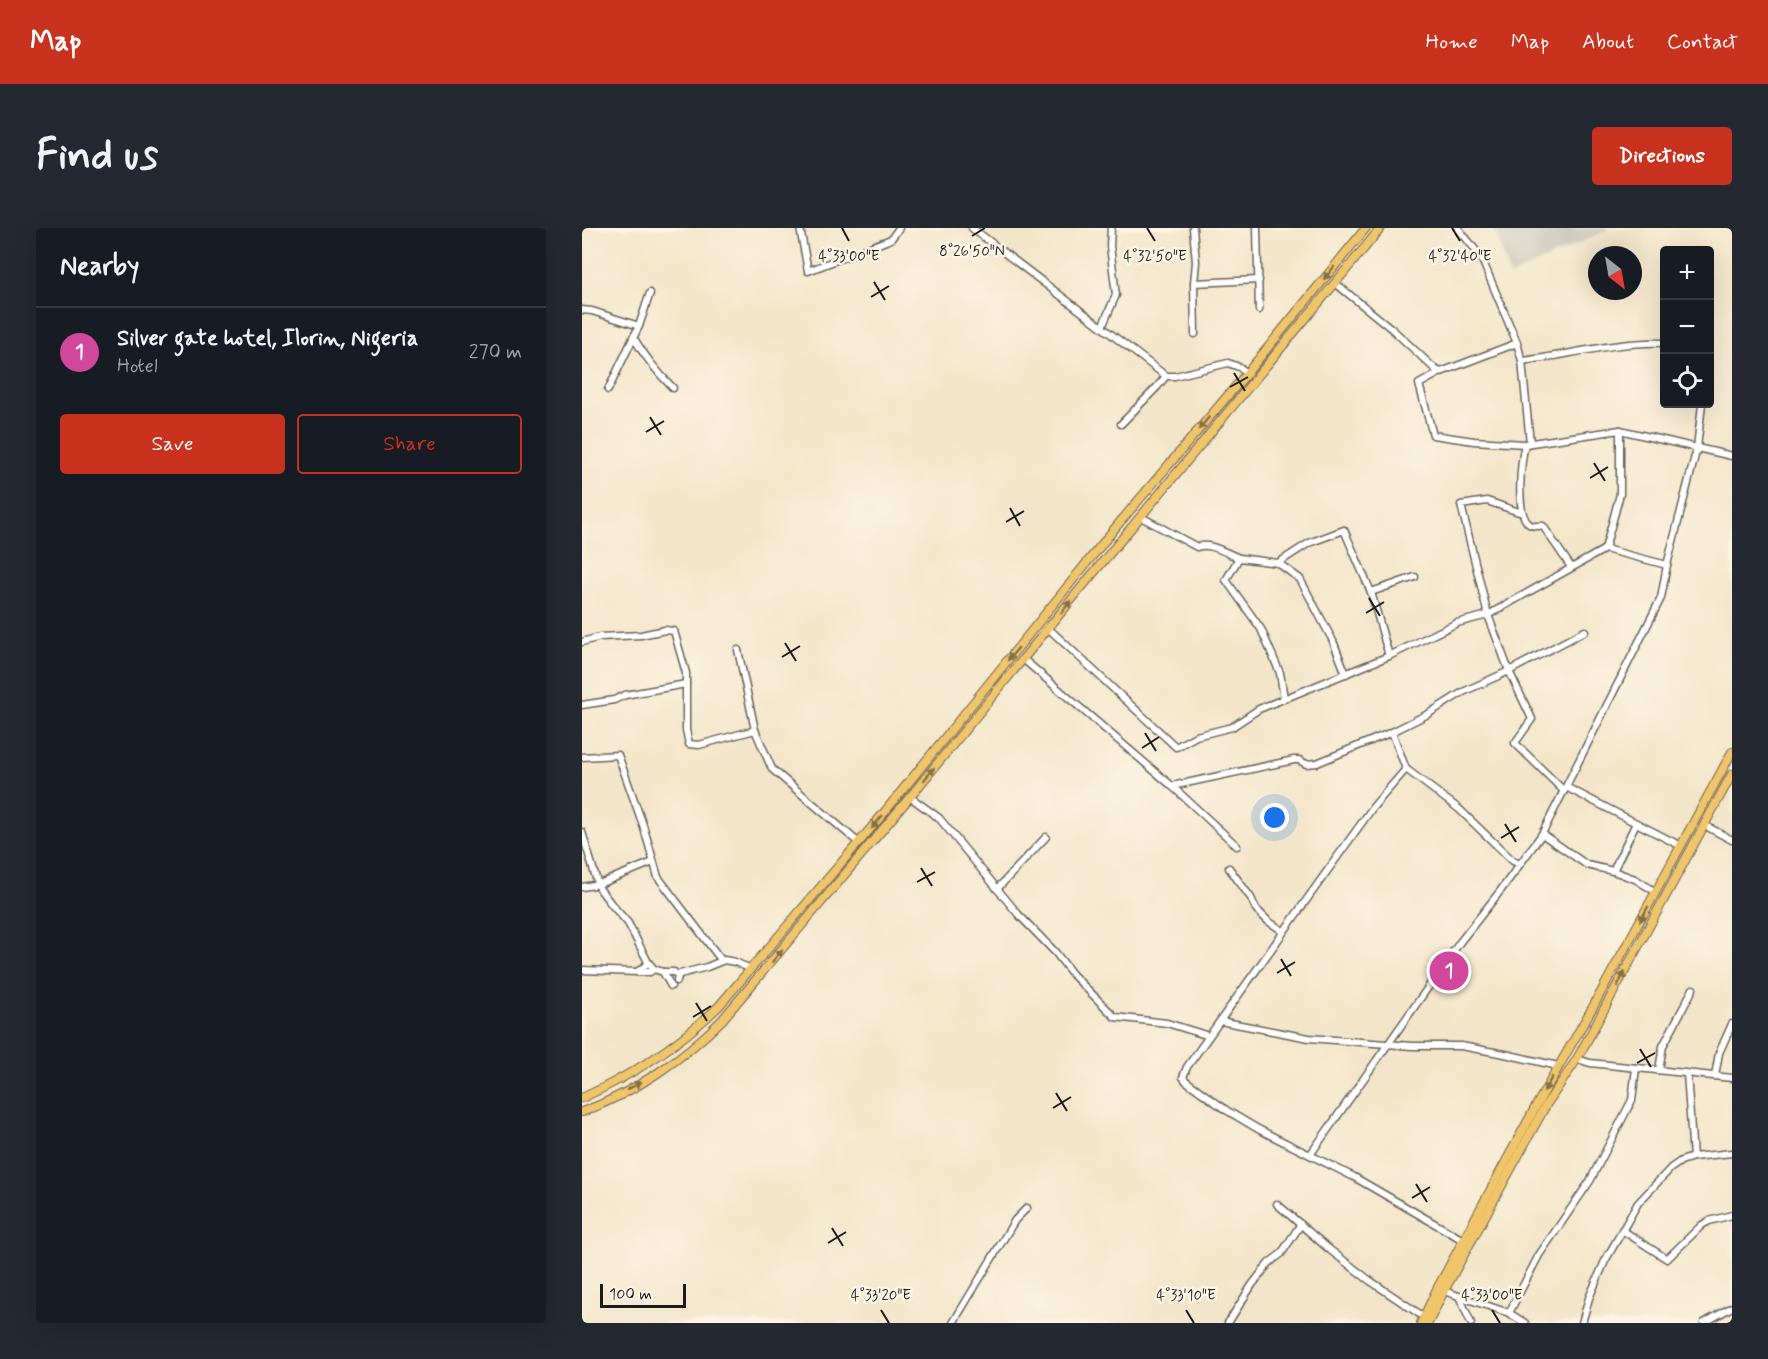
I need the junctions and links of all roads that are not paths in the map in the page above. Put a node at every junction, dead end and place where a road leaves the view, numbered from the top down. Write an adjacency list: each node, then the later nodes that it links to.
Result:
1 (800, 228): 2 (street)
2 (899, 228)
3 (972, 228): 17 (street)
4 (1111, 228): 17 (street)
5 (1193, 228): 11 (street)
6 (1258, 228): 10 (street)
7 (1366, 228): 24 (main road, one-way to 24)
8 (1381, 228): 12 (main road)
9 (1458, 228): 20 (street)
10 (1259, 280): 11 (street); 15 (street)
11 (1194, 283): 18 (street)
12 (1335, 284): 23 (street); 35 (main road)
13 (650, 293): 16 (street)
14 (582, 310): 16 (street)
15 (1259, 310)
16 (639, 326): 19 (street)
17 (1102, 327): 25 (street)
18 (1195, 334)
19 (633, 338): 26 (street); 27 (street)
20 (1517, 343): 22 (street); 23 (street)
21 (1660, 343): 22 (street)
22 (1522, 362): 31 (street)
23 (1442, 372): 31 (street)
24 (1247, 373): 25 (street); 72 (main road, one-way to 72)
25 (1166, 376): 29 (street)
26 (673, 388)
27 (608, 390)
28 (1702, 408): 32 (street)
29 (1121, 424)
30 (1620, 430): 31 (street); 32 (street); 36 (street)
31 (1527, 443): 34 (street)
32 (1697, 448): 33 (street); 39 (street)
33 (1732, 456)
34 (1522, 513): 40 (street); 43 (street)
35 (1141, 517): 37 (street); 44 (main road, one-way to 35)
36 (1605, 549): 39 (street); 40 (street)
37 (1239, 558): 38 (street); 53 (street)
38 (1278, 563): 42 (street); 51 (street)
39 (1667, 565): 62 (street)
40 (1571, 567): 43 (street)
41 (1415, 577): 42 (street)
42 (1371, 592): 48 (street)
43 (1488, 615): 48 (street); 50 (street)
44 (1048, 628): 49 (main road); 53 (street)
45 (1585, 631): 50 (street)
46 (582, 642): 52 (street)
47 (738, 650): 55 (street)
48 (1389, 656): 51 (street)
49 (1023, 659): 61 (street); 63 (main road, one-way to 49)
50 (1509, 671): 56 (street); 62 (street)
51 (1346, 674): 53 (street)
52 (686, 684): 54 (street); 55 (street)
53 (1284, 698)
54 (582, 705)
55 (755, 730): 72 (street)
56 (1392, 732): 59 (street); 61 (street)
57 (1732, 752): 64 (main road)
58 (582, 757): 76 (street)
59 (1407, 769): 75 (street); 85 (street)
60 (1732, 774): 65 (main road)
61 (1172, 786): 73 (street)
62 (1565, 789): 66 (street); 69 (street)
63 (910, 797): 83 (street); 108 (main road, one-way to 63)
64 (1703, 806): 65 (main road); 74 (main road)
65 (1712, 811): 67 (main road)
66 (1636, 823): 74 (street); 79 (street)
67 (1704, 825): 71 (street); 95 (main road, one-way to 67)
68 (582, 832): 81 (street)
69 (1542, 834): 77 (street); 79 (street)
70 (1046, 837): 83 (street)
71 (1732, 840)
72 (859, 843): 88 (main road)
73 (1237, 846)
74 (1681, 846): 84 (main road)
75 (1513, 861): 77 (street); 80 (street)
76 (653, 862): 81 (street); 86 (street)
77 (1520, 864): 80 (street)
78 (1229, 868): 85 (street)
79 (1613, 871): 84 (street)
80 (1510, 877): 99 (street)
81 (599, 884): 82 (street); 87 (street)
82 (582, 887)
83 (997, 889): 98 (street)
84 (1656, 892): 94 (main road, one-way to 94)
85 (1283, 931): 96 (street)
86 (722, 961): 88 (street); 91 (street)
87 (649, 966): 90 (street); 90 (street); 91 (street)
88 (752, 969): 107 (main road)
89 (582, 970): 90 (street)
90 (636, 972)
91 (663, 972): 92 (street)
92 (671, 986)
93 (1693, 988): 103 (street)
94 (1594, 1005): 95 (main road); 101 (main road)
95 (1604, 1010): 100 (main road)
96 (1220, 1021): 98 (street); 99 (street)
97 (1732, 1024): 105 (street)
98 (1209, 1036): 110 (street)
99 (1387, 1044): 101 (street); 110 (street)
100 (1577, 1059): 102 (street); 118 (main road)
101 (1558, 1066): 117 (main road, one-way to 117)
102 (1636, 1068): 103 (street); 121 (street)
103 (1659, 1070): 104 (street)
104 (1687, 1074): 105 (street); 111 (street)
105 (1715, 1076): 106 (street)
106 (1732, 1078)
107 (582, 1098)
108 (582, 1112)
109 (1732, 1153): 111 (street)
110 (1310, 1155): 117 (street)
111 (1693, 1157): 116 (street)
112 (1277, 1204): 115 (street)
113 (1027, 1208): 123 (street)
114 (1732, 1215): 116 (street)
115 (1301, 1224): 122 (street); 124 (street)
116 (1622, 1230): 127 (street)
117 (1463, 1240): 122 (main road)
118 (1444, 1291): 119 (street); 122 (main road)
119 (1459, 1296): 121 (street); 125 (street)
120 (1732, 1308): 128 (street)
121 (1509, 1313): 126 (street)
122 (1424, 1321)
123 (953, 1323)
124 (1228, 1323)
125 (1471, 1323)
126 (1525, 1323)
127 (1582, 1323)
128 (1704, 1323)

